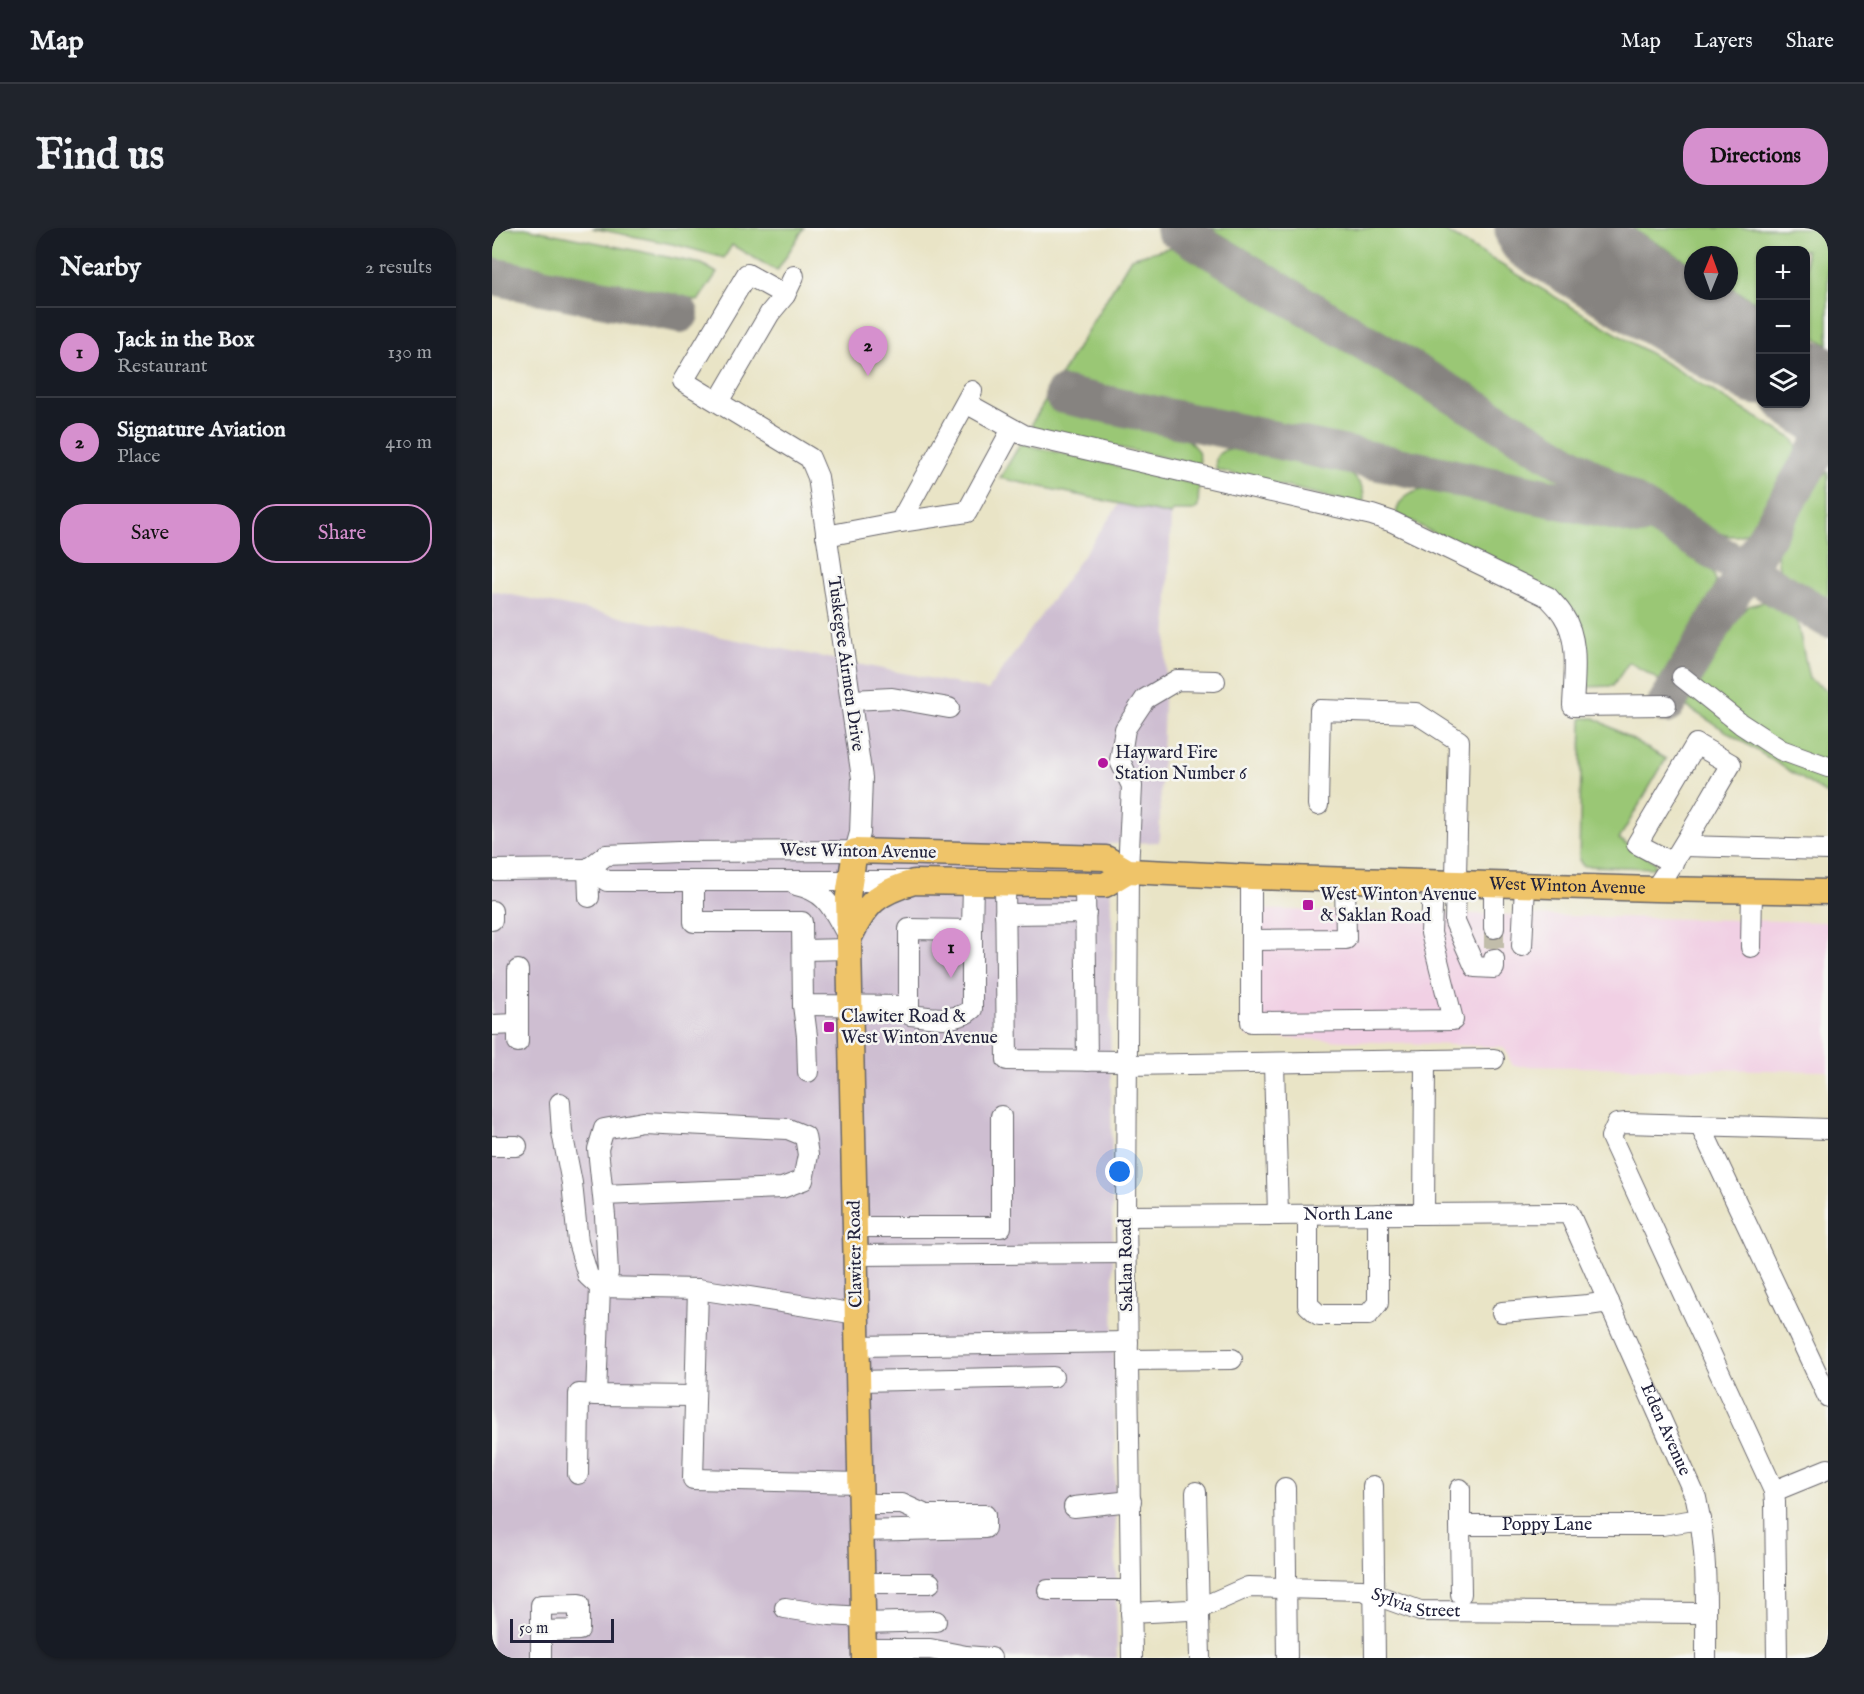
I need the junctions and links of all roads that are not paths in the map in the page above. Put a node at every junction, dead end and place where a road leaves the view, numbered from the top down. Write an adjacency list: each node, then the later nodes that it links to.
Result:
1 (794, 276): 2 (street)
2 (785, 295): 3 (street); 3 (street)
3 (718, 402): 6 (street, Tuskegee Airmen Drive)
4 (1012, 429): 5 (street); 5 (street); 10 (street)
5 (900, 522): 6 (street)
6 (826, 536): 9 (street, Tuskegee Airmen Drive)
7 (1682, 677): 12 (street)
8 (1215, 681): 20 (street, Saklan Road)
9 (852, 700): 11 (street); 16 (street, Tuskegee Airmen Drive)
10 (1666, 705)
11 (949, 708)
12 (1828, 767)
13 (1318, 805): 29 (street)
14 (1684, 846): 15 (street); 17 (street); 17 (street)
15 (1828, 850)
16 (855, 851): 18 (street, West Winton Avenue); 20 (main road, West Winton Avenue); 22 (main road, Clawiter Road)
17 (1673, 863): 33 (street)
18 (588, 868): 19 (street, West Winton Avenue); 24 (street, West Winton Avenue); 36 (street)
19 (492, 870)
20 (1128, 871): 21 (main road, West Winton Avenue); 31 (main road, West Winton Avenue); 57 (street, Saklan Road)
21 (1251, 877): 23 (main road, West Winton Avenue); 43 (street)
22 (849, 880): 25 (street, West Winton Avenue); 26 (street, West Winton Avenue); 44 (main road, Clawiter Road)
23 (1345, 880): 29 (main road, West Winton Avenue); 43 (street)
24 (694, 881): 25 (street, West Winton Avenue); 47 (street)
25 (773, 881): 44 (street)
26 (914, 882): 27 (main road, West Winton Avenue); 44 (main road)
27 (973, 883): 28 (main road, West Winton Avenue); 42 (street)
28 (1005, 883): 31 (main road, West Winton Avenue); 39 (street)
29 (1444, 884): 30 (main road, West Winton Avenue); 43 (street); 48 (street)
30 (1494, 884): 32 (main road, West Winton Avenue); 41 (street)
31 (1085, 885): 38 (street)
32 (1525, 886): 33 (main road, West Winton Avenue); 45 (street)
33 (1655, 890): 34 (main road, West Winton Avenue)
34 (1752, 890): 35 (main road, West Winton Avenue); 46 (street)
35 (1828, 892)
36 (589, 897)
37 (492, 911): 40 (street)
38 (1086, 913): 39 (street); 56 (street)
39 (1005, 914): 56 (street)
40 (492, 921)
41 (1494, 928)
42 (972, 930): 52 (street); 52 (street)
43 (1251, 939)
44 (849, 944): 47 (street); 51 (main road, Clawiter Road)
45 (1522, 946)
46 (1751, 947)
47 (802, 950): 50 (street)
48 (1494, 959)
49 (518, 970): 53 (street)
50 (802, 1005): 51 (street); 59 (street)
51 (850, 1005): 52 (street); 73 (main road, Clawiter Road)
52 (909, 1006)
53 (492, 1025)
54 (1494, 1059): 55 (street)
55 (1425, 1060): 58 (street); 69 (street)
56 (1087, 1061): 57 (street)
57 (1127, 1063): 58 (street); 72 (street, Saklan Road)
58 (1274, 1063): 70 (street)
59 (808, 1072)
60 (560, 1103): 76 (street)
61 (1001, 1116): 73 (street)
62 (1700, 1125): 63 (street); 88 (street); 94 (street)
63 (1828, 1129)
64 (492, 1146): 65 (street)
65 (517, 1146)
66 (603, 1195): 66 (street); 76 (street)
67 (1569, 1213): 69 (street, North Lane); 78 (street, Eden Avenue)
68 (1378, 1214): 69 (street, North Lane); 71 (street, North Lane); 71 (street)
69 (1424, 1214)
70 (1278, 1215): 71 (street, North Lane); 72 (street, North Lane)
71 (1308, 1215)
72 (1126, 1216): 74 (street, Saklan Road)
73 (855, 1227): 75 (main road, Clawiter Road)
74 (1127, 1253): 75 (street); 82 (street, Saklan Road)
75 (856, 1255): 80 (main road, Clawiter Road)
76 (600, 1287): 77 (street); 86 (street)
77 (698, 1289): 80 (street); 87 (street)
78 (1609, 1302): 79 (street); 99 (street, Eden Avenue)
79 (1502, 1312)
80 (857, 1314): 81 (main road, Clawiter Road)
81 (857, 1346): 82 (street); 85 (main road, Clawiter Road)
82 (1128, 1351): 83 (street); 97 (street, Saklan Road)
83 (1232, 1359)
84 (1053, 1377): 85 (street)
85 (858, 1381): 96 (main road, Clawiter Road)
86 (596, 1395): 87 (street); 90 (street)
87 (695, 1396): 96 (street)
88 (1828, 1397)
89 (1828, 1469): 94 (street)
90 (578, 1474)
91 (1373, 1486): 107 (street)
92 (1285, 1488): 104 (street)
93 (1460, 1489): 100 (street)
94 (1774, 1491): 124 (street)
95 (1196, 1492): 110 (street)
96 (861, 1494): 101 (main road, Clawiter Road); 101 (street)
97 (1131, 1501): 98 (street); 106 (street, Saklan Road)
98 (1074, 1507)
99 (1701, 1519): 100 (street, Poppy Lane); 112 (street, Eden Avenue)
100 (1460, 1525): 108 (street)
101 (861, 1531): 102 (main road, Clawiter Road)
102 (862, 1583): 103 (street); 113 (main road, Clawiter Road)
103 (930, 1583)
104 (1287, 1588): 107 (street, Sylvia Street); 110 (street, Sylvia Street); 121 (street)
105 (1048, 1590): 106 (street)
106 (1131, 1590): 111 (street, Saklan Road)
107 (1374, 1593): 112 (street, Sylvia Street); 122 (street)
108 (1461, 1594)
109 (785, 1608): 113 (street)
110 (1200, 1608): 111 (street, Sylvia Street); 120 (street)
111 (1131, 1612): 119 (street, Saklan Road)
112 (1706, 1613): 123 (street, Eden Avenue)
113 (863, 1620): 114 (street); 116 (main road, Clawiter Road)
114 (936, 1621)
115 (541, 1631): 117 (street)
116 (864, 1653): 118 (street)
117 (541, 1658)
118 (991, 1658)
119 (1132, 1658)
120 (1200, 1658)
121 (1287, 1658)
122 (1375, 1658)
123 (1706, 1658)
124 (1777, 1658)

